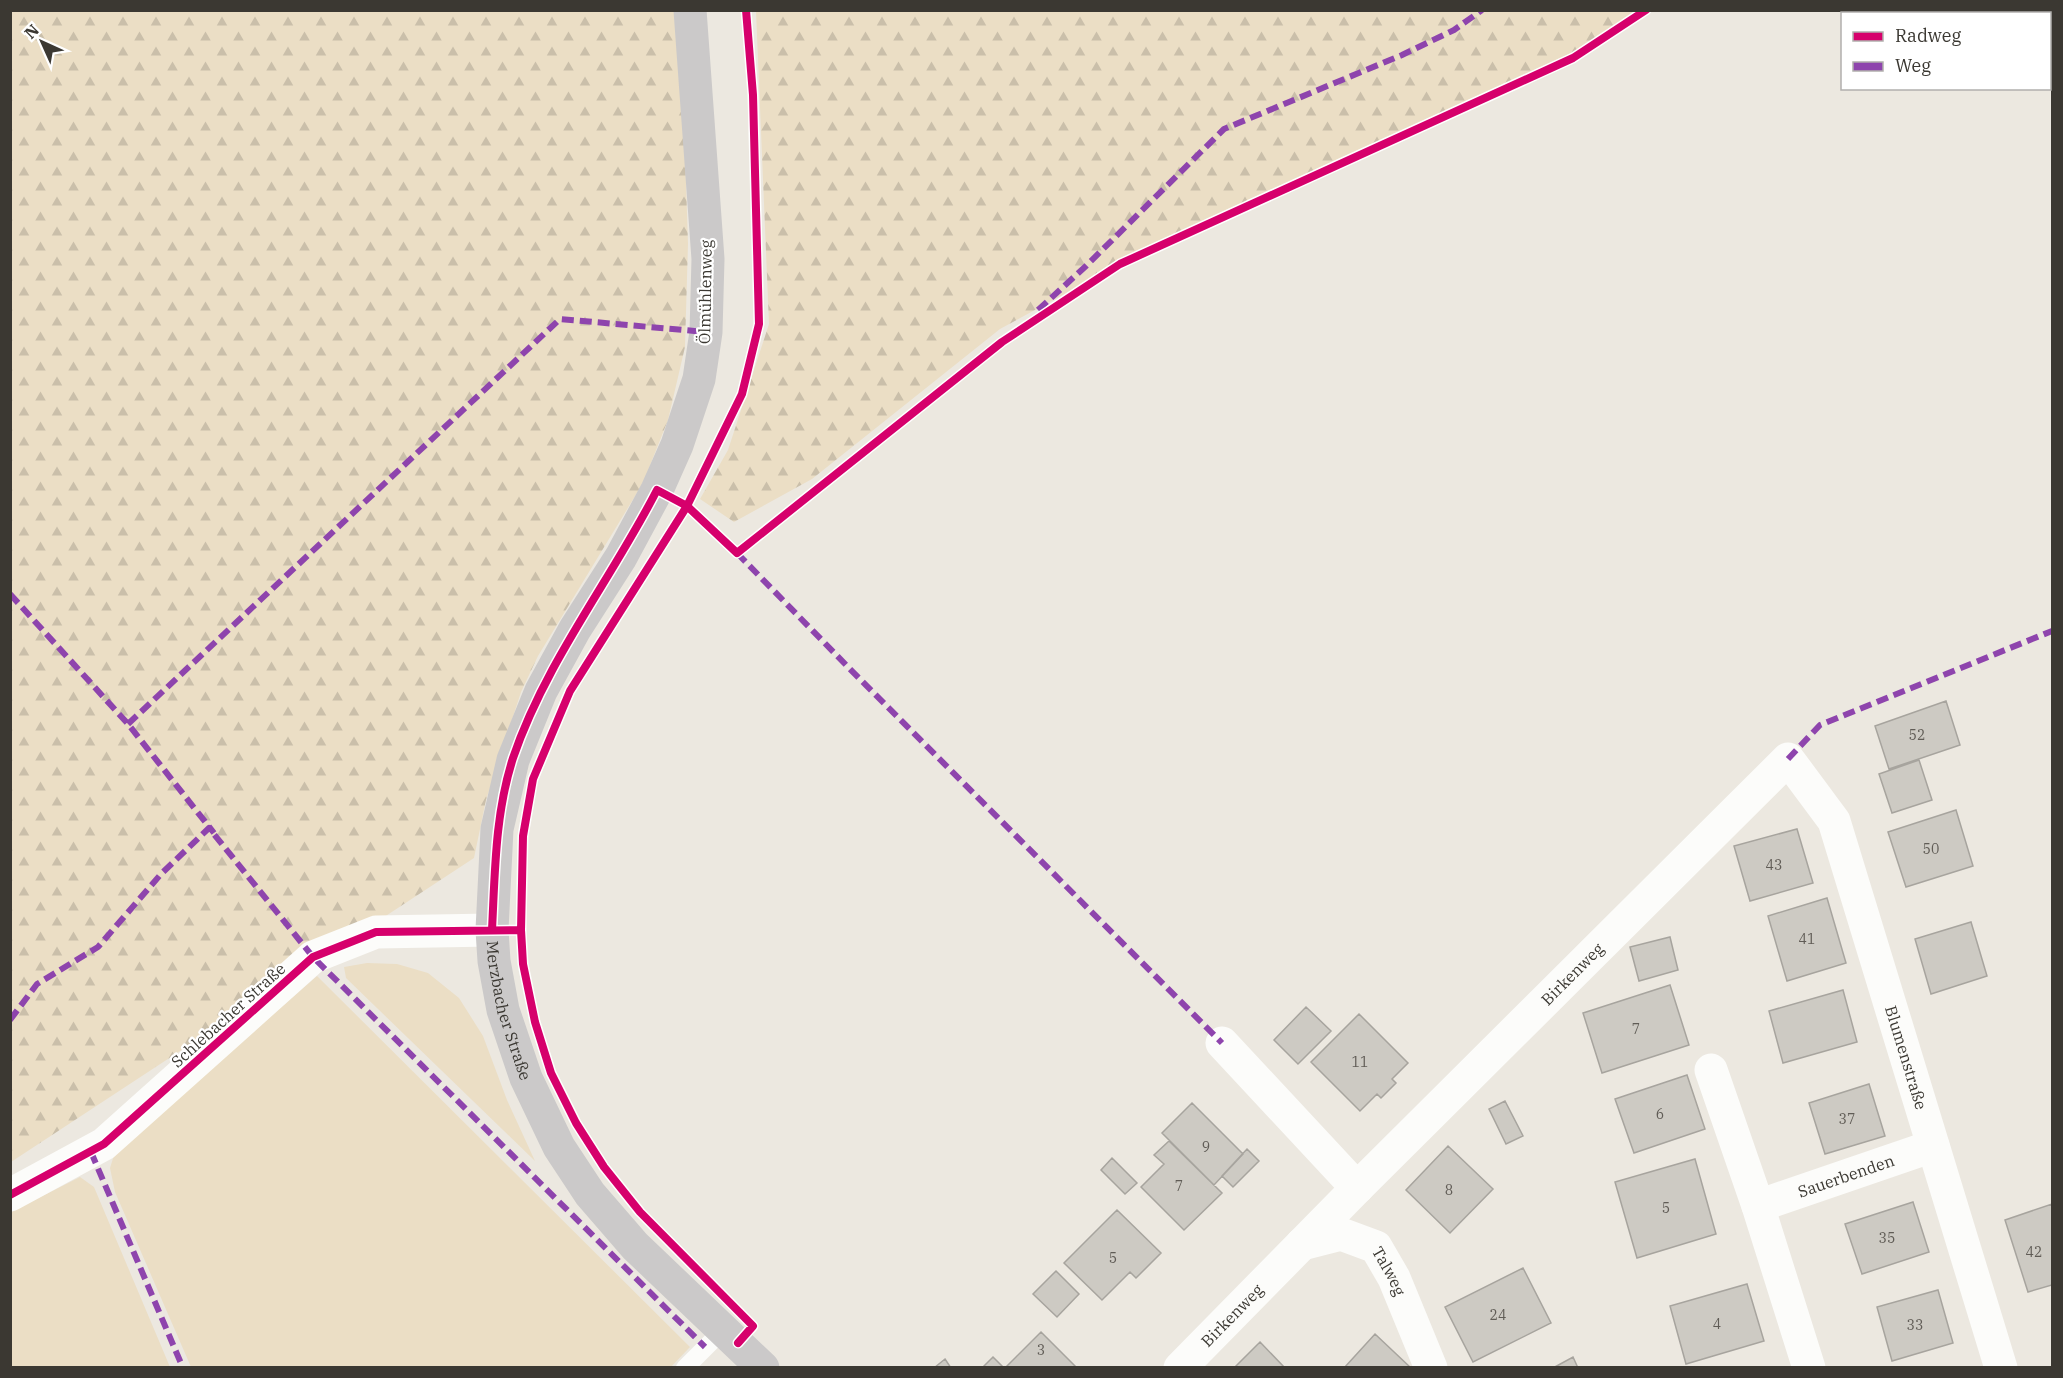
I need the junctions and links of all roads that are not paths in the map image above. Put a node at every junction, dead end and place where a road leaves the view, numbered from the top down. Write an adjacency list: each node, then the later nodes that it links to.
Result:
1 (690, 10): 2 (main road, Ölmühlenweg)
2 (621, 557): 4 (main road, Merzbacher Straße)
3 (1788, 759): 7 (street, Blumenstraße); 8 (street, Birkenweg)
4 (492, 930): 9 (street, Schlebacher Straße); 12 (main road, Merzbacher Straße)
5 (1222, 1042): 8 (street)
6 (1711, 1070): 10 (street)
7 (1933, 1146): 10 (street, Sauerbenden); 18 (street, Blumenstraße)
8 (1357, 1188): 11 (street, Birkenweg)
9 (10, 1194)
10 (1758, 1206): 17 (street)
11 (1302, 1244): 15 (street, Birkenweg); 16 (street, Talweg)
12 (724, 1329): 13 (lane); 14 (main road, Merzbacher Straße)
13 (685, 1368)
14 (764, 1368)
15 (1180, 1368)
16 (1431, 1368)
17 (1809, 1368)
18 (2001, 1368)

